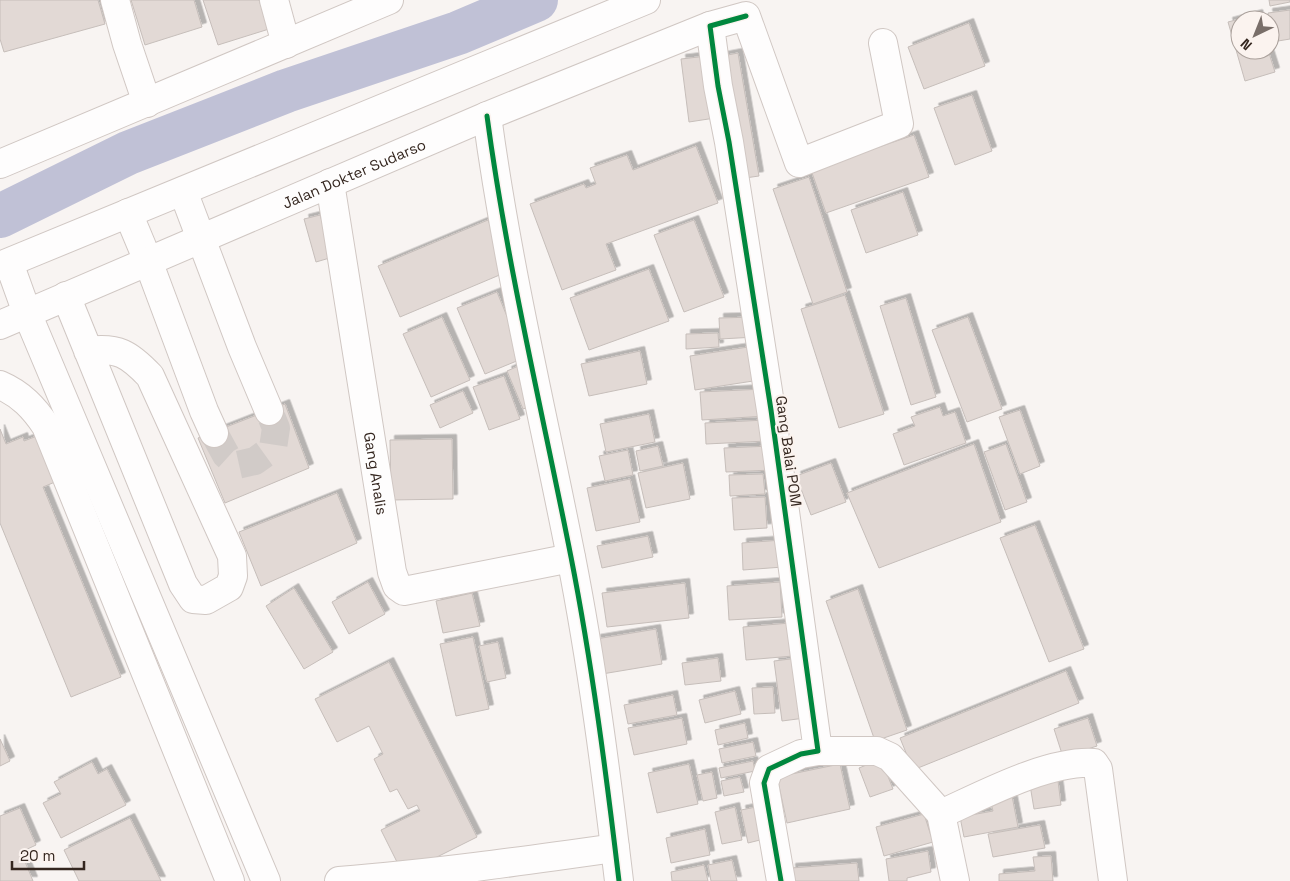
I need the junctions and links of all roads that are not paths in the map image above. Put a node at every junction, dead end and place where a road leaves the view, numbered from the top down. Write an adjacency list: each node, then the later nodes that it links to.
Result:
1 (115, 0): 8 (street)
2 (274, 0): 7 (street)
3 (389, 0): 7 (street)
4 (646, 0): 12 (street)
5 (710, 26): 6 (street); 9 (street, Jalan Dokter Sudarso); 25 (street, Gang Balai POM)
6 (883, 43)
7 (286, 44): 8 (street)
8 (147, 102): 10 (street)
9 (487, 116): 11 (street, Jalan Dokter Sudarso); 24 (street)
10 (0, 164)
11 (330, 183): 14 (street, Jalan Dokter Sudarso); 24 (street, Gang Analis)
12 (183, 191): 13 (street); 14 (street)
13 (128, 214): 15 (street); 16 (street)
14 (201, 238): 15 (street, Jalan Dokter Sudarso); 22 (street)
15 (148, 261): 17 (street, Jalan Dokter Sudarso); 23 (street)
16 (4, 265): 18 (street)
17 (66, 296): 18 (street, Jalan Dokter Sudarso); 20 (street)
18 (27, 313): 19 (street, Jalan Dokter Sudarso); 29 (street)
19 (0, 324)
20 (88, 351): 20 (street)
21 (0, 385): 28 (street)
22 (269, 411)
23 (214, 433)
24 (571, 558): 27 (street)
25 (818, 751): 26 (street); 32 (street)
26 (941, 814): 33 (street); 34 (street)
27 (615, 848): 30 (street); 31 (street)
28 (230, 881)
29 (266, 881)
30 (339, 881)
31 (619, 881)
32 (781, 881)
33 (955, 881)
34 (1113, 881)

